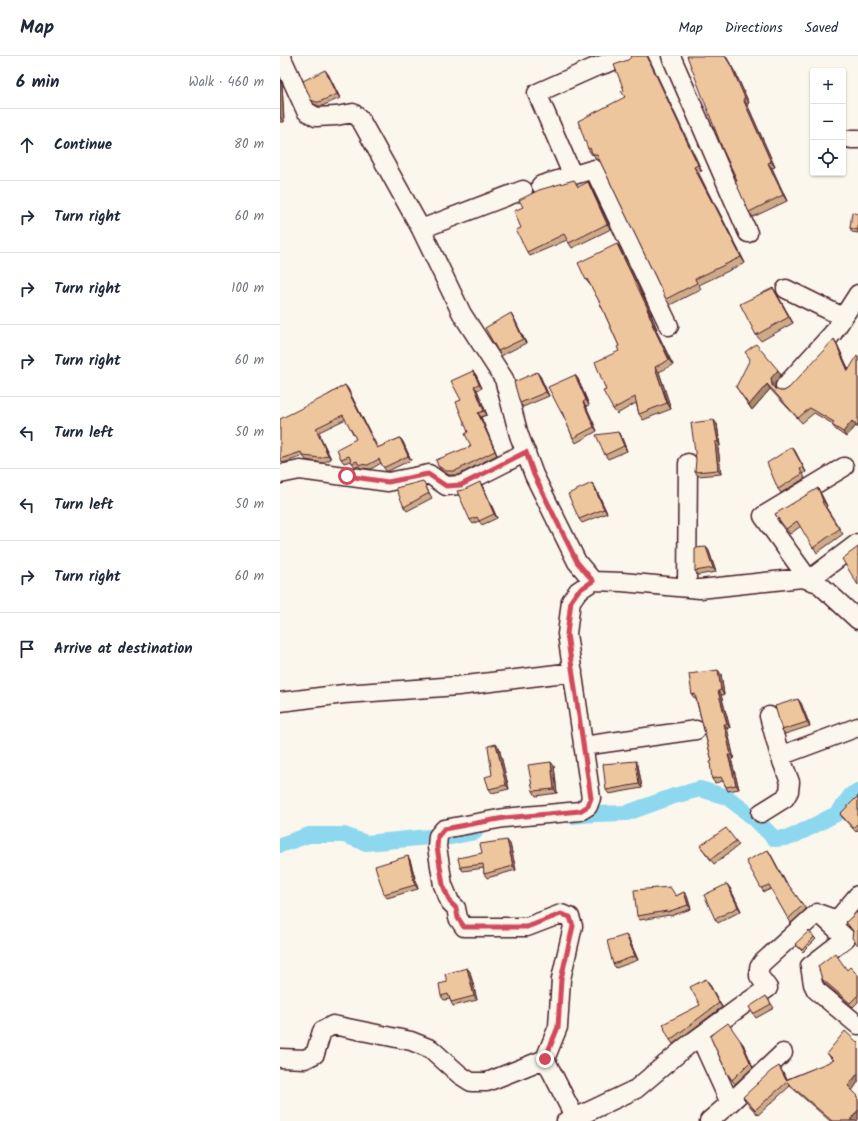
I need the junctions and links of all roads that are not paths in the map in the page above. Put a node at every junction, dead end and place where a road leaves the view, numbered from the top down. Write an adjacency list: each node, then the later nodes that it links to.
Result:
1 (281, 56): 7 (street)
2 (628, 56): 4 (street)
3 (671, 56): 8 (street)
4 (572, 174): 5 (street); 12 (street)
5 (541, 185)
6 (523, 190): 7 (street)
7 (421, 229): 14 (street)
8 (748, 233)
9 (786, 289): 11 (street)
10 (858, 294): 11 (street)
11 (843, 317): 13 (street)
12 (669, 326)
13 (785, 386)
14 (526, 452): 17 (street); 20 (street)
15 (688, 463): 21 (street)
16 (844, 467): 19 (street)
17 (280, 474)
18 (858, 543): 19 (street)
19 (809, 580): 21 (street); 22 (street)
20 (593, 581): 21 (street); 23 (street)
21 (687, 588)
22 (858, 620)
23 (573, 672): 24 (street); 28 (street)
24 (280, 702)
25 (769, 716): 29 (street)
26 (858, 727): 29 (street)
27 (696, 730): 28 (street)
28 (583, 746): 37 (street)
29 (780, 756): 30 (street)
30 (761, 813)
31 (858, 895): 32 (street)
32 (817, 913): 33 (street); 34 (street)
33 (858, 1025)
34 (700, 1037): 38 (street); 39 (street)
35 (783, 1053): 38 (street)
36 (280, 1058): 37 (street)
37 (545, 1059): 39 (street)
38 (730, 1103): 40 (street)
39 (571, 1120)
40 (709, 1121)

